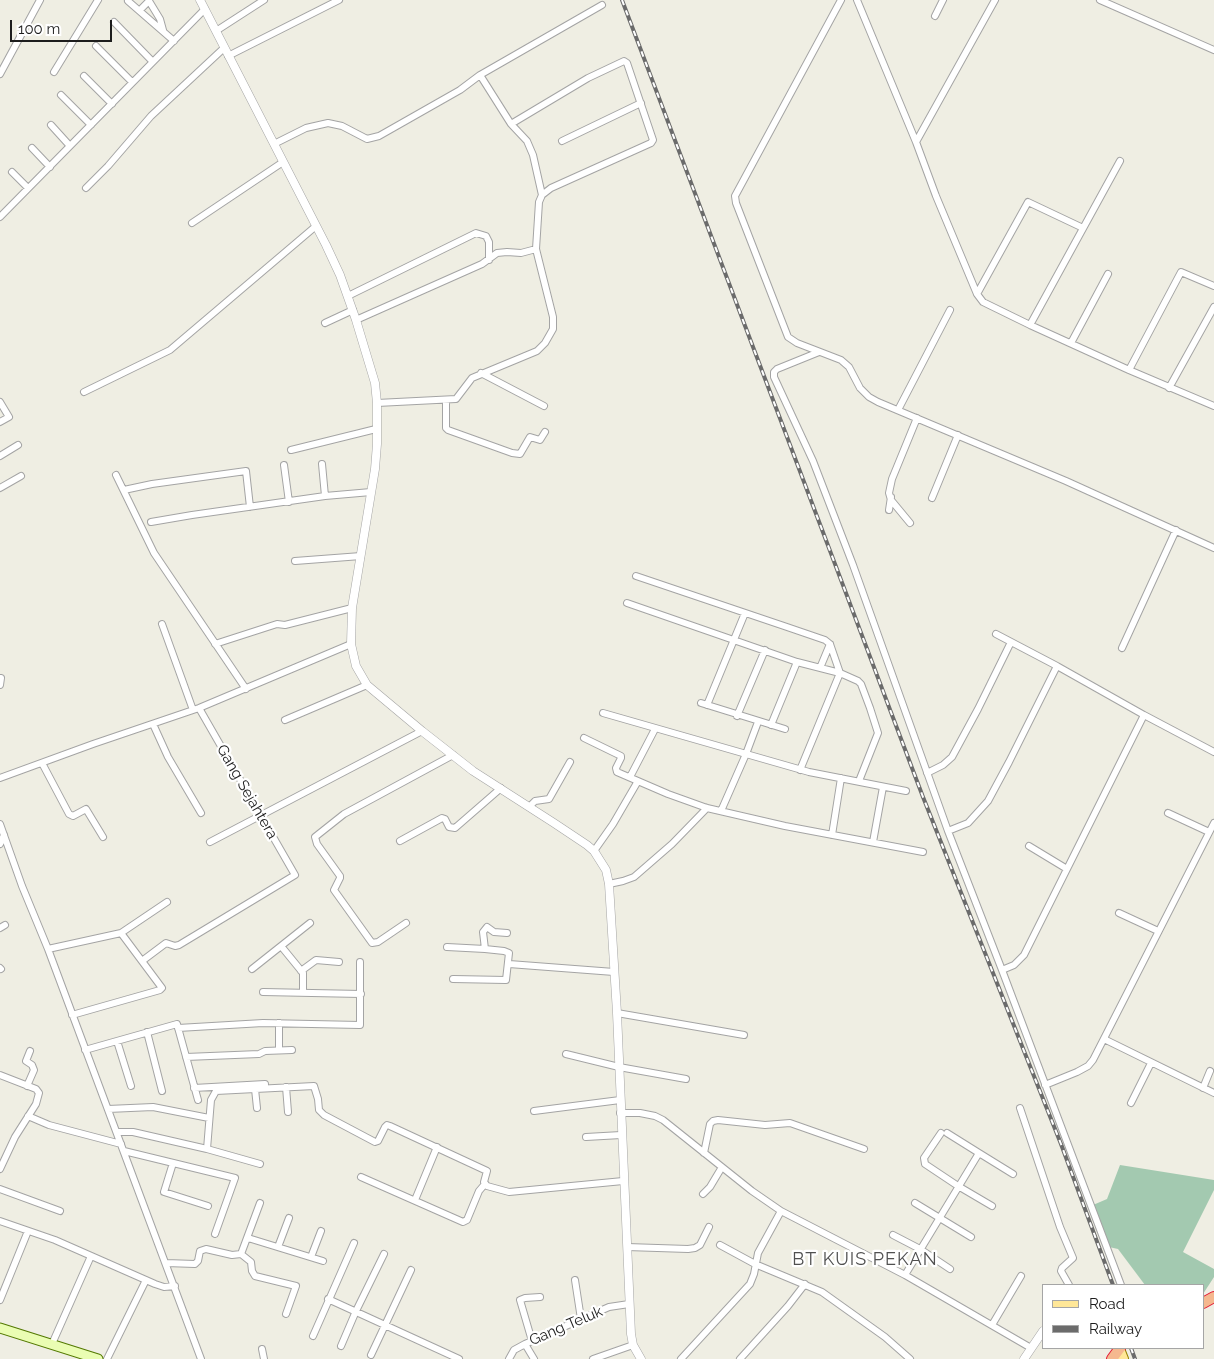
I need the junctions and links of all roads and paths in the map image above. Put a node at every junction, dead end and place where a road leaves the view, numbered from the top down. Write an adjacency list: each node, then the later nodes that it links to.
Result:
1 (40, 0): 27 (street)
2 (98, 0): 26 (street)
3 (148, 0): 16 (street); 19 (street)
4 (200, 0): 15 (street)
5 (264, 0): 20 (street)
6 (339, 0): 24 (street)
7 (841, 0): 66 (street)
8 (857, 0): 38 (street)
9 (944, 0): 17 (street)
10 (994, 0): 38 (street)
11 (1100, 0): 13 (street)
12 (128, 1): 16 (street)
13 (1110, 2): 23 (street)
14 (602, 5): 28 (street)
15 (205, 9): 20 (street); 21 (street)
16 (140, 10): 19 (street)
17 (936, 16)
18 (114, 22): 25 (street)
19 (163, 30): 21 (street)
20 (216, 31): 24 (street)
21 (174, 41): 25 (street)
22 (96, 46): 30 (street)
23 (1214, 50)
24 (226, 52): 39 (street); 47 (street)
25 (152, 62): 30 (street)
26 (54, 72)
27 (0, 74)
28 (480, 75): 34 (street); 39 (street)
29 (84, 76): 33 (street)
30 (132, 82): 33 (street)
31 (61, 95): 36 (street)
32 (641, 103): 34 (street); 37 (street); 48 (street)
33 (112, 104): 36 (street)
34 (511, 124): 48 (street)
35 (52, 125): 40 (street)
36 (91, 125): 40 (street)
37 (562, 140)
38 (916, 142): 57 (street)
39 (274, 144): 43 (street)
40 (70, 146): 44 (street)
41 (32, 148): 44 (street)
42 (1120, 161): 52 (street)
43 (283, 162): 50 (street); 51 (street)
44 (50, 166): 46 (street)
45 (12, 172): 46 (street)
46 (28, 188): 49 (street)
47 (86, 188)
48 (542, 195): 53 (street)
49 (2, 212)
50 (192, 223)
51 (316, 226): 58 (street); 70 (street)
52 (1084, 228): 57 (street); 64 (street)
53 (536, 249): 54 (street); 68 (street)
54 (489, 260): 58 (street); 62 (street)
55 (1108, 274): 65 (street)
56 (1214, 286): 67 (street)
57 (977, 294): 64 (street)
58 (348, 296): 60 (street)
59 (1214, 307): 69 (street)
60 (352, 310): 62 (street); 63 (street)
61 (950, 310): 76 (street)
62 (356, 320): 73 (street)
63 (325, 323)
64 (1030, 325): 65 (street)
65 (1071, 343): 67 (street)
66 (818, 352): 76 (street); 140 (street)
67 (1129, 370): 69 (street)
68 (482, 373): 71 (street); 74 (street)
69 (1170, 388): 75 (street)
70 (84, 392)
71 (446, 400): 73 (street); 80 (street)
72 (0, 402): 78 (street)
73 (377, 403): 79 (street)
74 (544, 406)
75 (1214, 406)
76 (898, 410): 77 (street)
77 (918, 418): 81 (street); 96 (street); 98 (street)
78 (0, 422)
79 (376, 429): 83 (street); 91 (street)
80 (545, 432)
81 (958, 435): 93 (street); 99 (street)
82 (18, 445): 84 (street)
83 (291, 450)
84 (0, 456)
85 (322, 464): 92 (street)
86 (284, 465): 94 (street)
87 (116, 475): 90 (street)
88 (21, 476): 89 (street)
89 (0, 488)
90 (124, 490): 95 (street); 111 (street)
91 (371, 492): 92 (street); 101 (street)
92 (325, 496): 94 (street)
93 (932, 498)
94 (289, 502): 95 (street)
95 (250, 506): 97 (street)
96 (889, 510)
97 (151, 522)
98 (910, 523)
99 (1176, 530): 100 (street); 114 (street)
100 (1214, 548)
101 (361, 556): 102 (street); 105 (street)
102 (295, 561)
103 (636, 576): 106 (street)
104 (627, 602): 109 (street)
105 (352, 608): 111 (street); 112 (street)
106 (746, 613): 109 (street); 113 (street)
107 (162, 624): 122 (street, Gang Sejahtera)
108 (996, 634): 110 (street)
109 (733, 639): 115 (street); 125 (street)
110 (1011, 642): 117 (street); 140 (street)
111 (216, 644): 121 (street)
112 (351, 644): 120 (street); 121 (street)
113 (830, 644): 118 (street); 119 (street)
114 (1122, 648)
115 (765, 650): 116 (street); 125 (street)
116 (797, 662): 118 (street); 129 (street)
117 (1057, 666): 124 (street); 157 (street)
118 (820, 668): 119 (street)
119 (840, 673): 139 (street); 145 (street)
120 (367, 685): 126 (street); 132 (street)
121 (246, 689): 122 (street)
122 (196, 709): 128 (street); 154 (street, Gang Sejahtera)
123 (603, 714): 130 (street)
124 (1144, 715): 134 (street); 169 (street)
125 (737, 716): 127 (street)
126 (285, 720)
127 (758, 722): 129 (street); 135 (street)
128 (153, 724): 138 (street); 152 (street)
129 (771, 725): 131 (street)
130 (655, 729): 135 (street); 141 (street)
131 (785, 730)
132 (422, 731): 136 (street); 154 (street)
133 (584, 738): 141 (street)
134 (1214, 752)
135 (746, 754): 139 (street); 151 (street)
136 (453, 755): 147 (street); 174 (street)
137 (570, 762): 149 (street)
138 (42, 763): 142 (street); 161 (street)
139 (800, 770): 143 (street)
140 (927, 773): 157 (street)
141 (630, 777): 144 (street)
142 (0, 778)
143 (842, 778): 145 (street); 160 (street)
144 (638, 781): 150 (street); 167 (street)
145 (859, 781): 146 (street)
146 (883, 787): 148 (street); 164 (street)
147 (501, 788): 149 (street); 162 (street)
148 (906, 791)
149 (529, 807): 167 (street)
150 (707, 808): 151 (street); 170 (street)
151 (721, 811): 160 (street)
152 (201, 813)
153 (1168, 813): 158 (street)
154 (261, 817): 163 (street); 182 (street, Gang Sejahtera)
155 (1214, 823): 158 (street)
156 (0, 824): 159 (street)
157 (948, 831): 187 (street)
158 (1209, 832): 175 (street)
159 (4, 835): 165 (street); 180 (street)
160 (832, 835): 164 (street)
161 (103, 837)
162 (400, 841)
163 (210, 842)
164 (873, 842): 168 (street)
165 (0, 844)
166 (1029, 846): 169 (street)
167 (594, 851): 170 (street)
168 (923, 852)
169 (1067, 869): 187 (street)
170 (609, 884): 189 (street)
171 (167, 902): 176 (street)
172 (1119, 913): 175 (street)
173 (310, 923): 178 (street)
174 (406, 923)
175 (1158, 932): 200 (street)
176 (121, 933): 180 (street); 182 (street)
177 (507, 933): 181 (street)
178 (281, 946): 186 (street); 188 (street)
179 (447, 946): 181 (street)
180 (48, 949): 195 (street)
181 (485, 949): 185 (street)
182 (142, 961): 195 (street)
183 (339, 962): 188 (street)
184 (360, 962): 193 (street)
185 (509, 964): 189 (street); 190 (street)
186 (252, 969)
187 (1002, 970): 214 (street)
188 (302, 971): 192 (street)
189 (614, 972): 194 (street)
190 (453, 979)
191 (263, 992): 192 (street)
192 (303, 993): 193 (street)
193 (361, 994): 196 (street)
194 (617, 1013): 199 (street); 209 (street)
195 (72, 1015): 202 (street)
196 (279, 1023): 197 (street); 203 (street)
197 (178, 1028): 198 (street); 207 (street)
198 (147, 1032): 201 (street); 221 (street)
199 (744, 1034)
200 (1104, 1039): 208 (street); 214 (street)
201 (117, 1040): 202 (street); 216 (street)
202 (85, 1050): 228 (street)
203 (279, 1050): 204 (street); 207 (street)
204 (292, 1050)
205 (30, 1051): 215 (street)
206 (566, 1054): 209 (street)
207 (186, 1057): 218 (street)
208 (1151, 1062): 219 (street); 225 (street)
209 (619, 1067): 212 (street); 224 (street)
210 (1210, 1071): 219 (street)
211 (0, 1075): 215 (street)
212 (686, 1079)
213 (265, 1084): 218 (street)
214 (1045, 1084): 292 (street)
215 (26, 1086): 232 (street)
216 (131, 1086)
217 (286, 1087): 220 (street); 230 (street); 238 (street)
218 (194, 1088): 223 (street)
219 (1203, 1088): 222 (street)
220 (255, 1089): 226 (street); 233 (street)
221 (162, 1091)
222 (1214, 1093)
223 (198, 1100)
224 (620, 1100): 229 (street); 231 (street)
225 (1131, 1103)
226 (257, 1108)
227 (1020, 1108): 291 (street)
228 (108, 1109): 233 (street); 234 (street)
229 (534, 1111)
230 (288, 1112)
231 (620, 1114): 235 (street); 242 (street)
232 (28, 1116): 237 (street); 247 (street)
233 (209, 1118): 239 (street)
234 (117, 1132): 237 (street); 239 (street)
235 (621, 1135): 236 (street); 250 (street)
236 (586, 1137)
237 (121, 1144): 241 (street)
238 (437, 1147): 251 (street); 255 (street)
239 (207, 1149): 245 (street)
240 (864, 1149): 242 (street)
241 (124, 1151): 244 (street); 282 (street)
242 (704, 1153): 246 (street)
243 (979, 1153): 248 (street); 252 (street); 252 (street)
244 (173, 1163): 258 (street); 268 (street)
245 (260, 1164)
246 (722, 1167): 254 (street); 261 (street)
247 (0, 1169)
248 (1013, 1174)
249 (361, 1177): 255 (street)
250 (624, 1181): 251 (street); 275 (street)
251 (485, 1184): 255 (street)
252 (958, 1186): 259 (street); 263 (street)
253 (0, 1189): 260 (street)
254 (704, 1194)
255 (415, 1200)
256 (260, 1203): 271 (street)
257 (915, 1203): 263 (street)
258 (208, 1206)
259 (992, 1206)
260 (60, 1211)
261 (781, 1211): 283 (street); 286 (street)
262 (289, 1218): 274 (street)
263 (939, 1218): 270 (street); 276 (street)
264 (0, 1221): 266 (street)
265 (709, 1226): 275 (street)
266 (28, 1230): 279 (street); 296 (street)
267 (320, 1231): 280 (street)
268 (215, 1234)
269 (893, 1235): 276 (street)
270 (971, 1237)
271 (248, 1238): 274 (street); 277 (street)
272 (354, 1242): 295 (street)
273 (720, 1245): 283 (street)
274 (278, 1247): 280 (street)
275 (628, 1247): 297 (street)
276 (920, 1249): 284 (street); 286 (street)
277 (241, 1254): 282 (street); 299 (street)
278 (384, 1254): 298 (street)
279 (91, 1256): 288 (street); 307 (street)
280 (311, 1257): 281 (street)
281 (323, 1261)
282 (166, 1263): 293 (street)
283 (755, 1264): 290 (street); 323 (street)
284 (950, 1269)
285 (411, 1270): 301 (street)
286 (905, 1275): 302 (street)
287 (1021, 1276): 302 (street)
288 (146, 1280): 293 (street); 315 (street)
289 (575, 1280): 300 (street)
290 (805, 1284): 324 (street); 325 (street)
291 (1068, 1284)
292 (1122, 1284)
293 (175, 1286): 316 (street)
294 (540, 1297): 306 (street)
295 (328, 1299): 298 (street); 305 (street)
296 (0, 1300)
297 (629, 1304): 300 (street, Gang Teluk); 308 (street)
298 (356, 1311): 301 (street); 309 (street)
299 (286, 1314)
300 (581, 1319): 306 (street, Gang Teluk)
301 (384, 1324): 313 (street); 318 (street)
302 (992, 1325): 310 (street)
303 (0, 1328): 307 (main road)
304 (1042, 1333): 310 (street)
305 (313, 1336)
306 (528, 1342): 319 (street, Gang Teluk); 320 (street)
307 (52, 1344): 314 (main road)
308 (633, 1345): 321 (street); 322 (street)
309 (341, 1346)
310 (1031, 1348): 326 (street)
311 (262, 1349): 317 (street)
312 (1120, 1351): 327 (highway)
313 (371, 1355)
314 (98, 1359)
315 (107, 1359)
316 (201, 1359)
317 (264, 1359)
318 (459, 1359)
319 (509, 1359)
320 (534, 1359)
321 (593, 1359)
322 (641, 1359)
323 (680, 1359)
324 (740, 1359)
325 (910, 1359)
326 (1024, 1359)
327 (1112, 1359)

